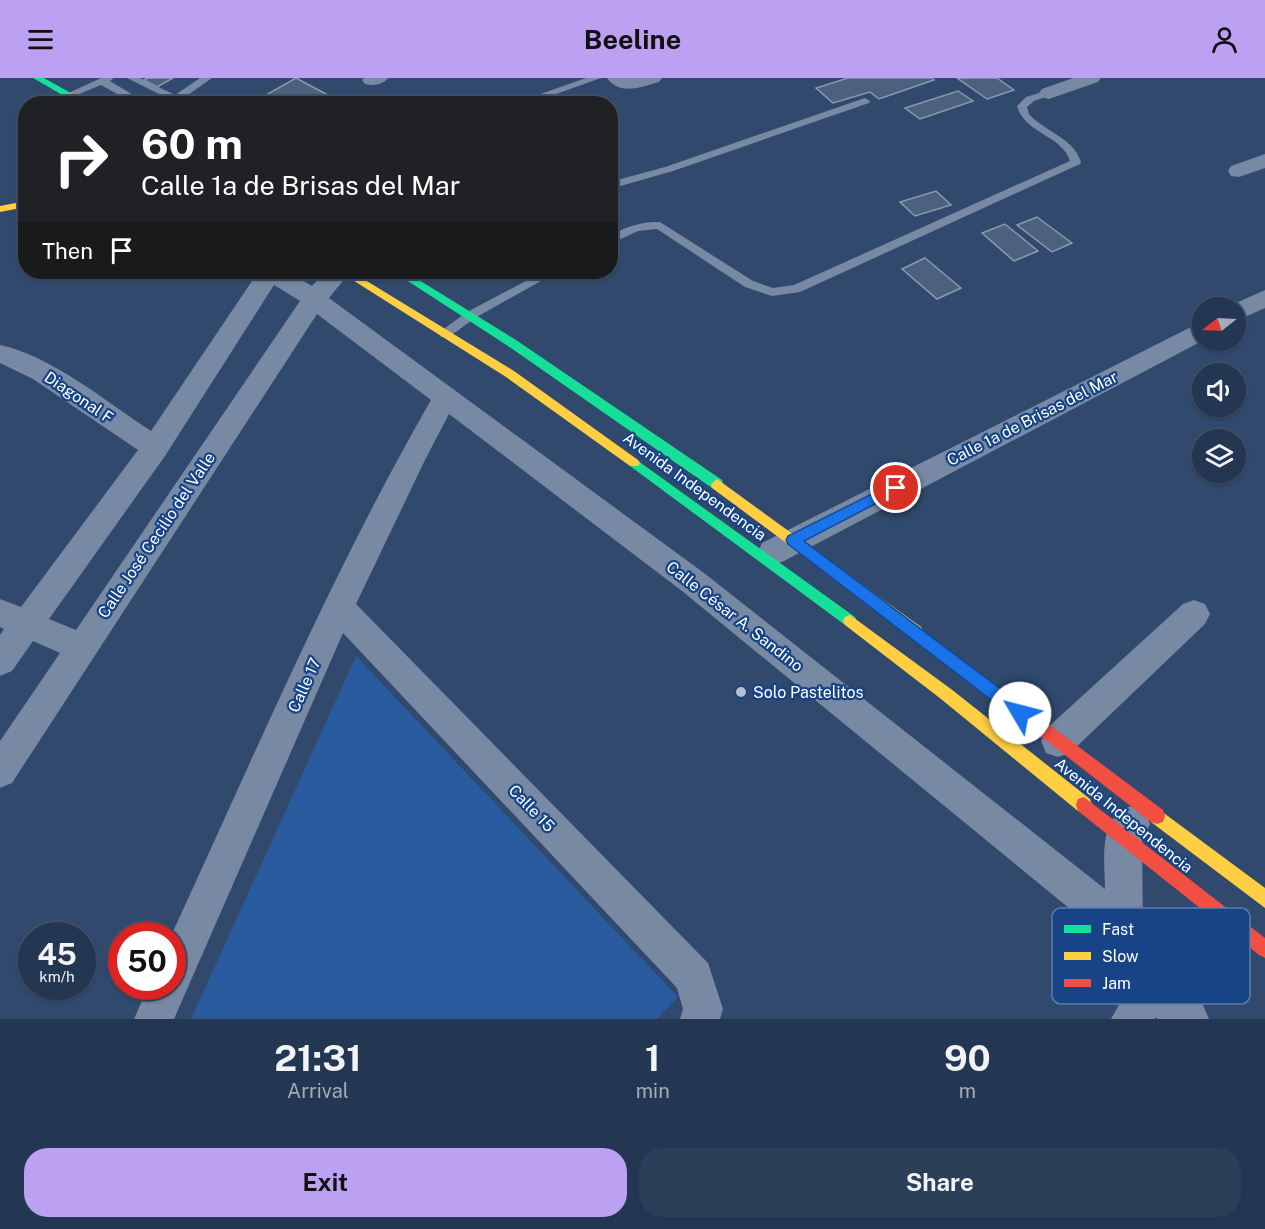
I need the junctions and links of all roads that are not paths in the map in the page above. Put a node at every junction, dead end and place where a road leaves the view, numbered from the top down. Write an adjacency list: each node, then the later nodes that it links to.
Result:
1 (37, 78): 10 (main road)
2 (132, 78): 13 (lane)
3 (207, 78): 14 (lane)
4 (596, 78): 15 (lane)
5 (652, 78): 8 (street)
6 (1091, 78): 9 (street)
7 (106, 80): 10 (lane); 12 (lane)
8 (623, 81)
9 (1049, 93): 22 (lane)
10 (69, 94): 11 (main road)
11 (72, 96)
12 (130, 96)
13 (163, 96)
14 (179, 96)
15 (541, 96)
16 (865, 101): 19 (lane)
17 (1265, 160): 18 (street)
18 (1239, 171)
19 (618, 184)
20 (18, 206): 21 (main road)
21 (0, 209)
22 (618, 236)
23 (266, 279): 37 (street)
24 (282, 279): 30 (street, Calle César A. Sandino)
25 (332, 279): 30 (street, Calle José Cecilio del Valle)
26 (356, 279): 33 (main road, Avenida Independencia)
27 (411, 279): 32 (main road, Avenida Independencia)
28 (538, 279): 32 (lane)
29 (1265, 298): 31 (street)
30 (314, 299): 36 (street, Calle César A. Sandino); 44 (street, Calle José Cecilio del Valle)
31 (1246, 308)
32 (471, 315): 33 (lane); 38 (main road, Avenida Independencia)
33 (445, 334): 39 (main road, Avenida Independencia)
34 (1192, 336): 38 (street, Calle 1a de Brisas del Mar)
35 (0, 354): 37 (street, Diagonal F)
36 (445, 398): 40 (street, Calle 17); 50 (street, Calle César A. Sandino)
37 (155, 448): 43 (street)
38 (793, 540): 39 (street, Calle 1a de Brisas del Mar); 46 (main road, Avenida Independencia)
39 (765, 557): 48 (main road, Avenida Independencia)
40 (339, 607): 54 (street, Calle 17); 59 (street, Calle 15)
41 (0, 613): 43 (street)
42 (1194, 614): 46 (street)
43 (29, 624): 44 (street); 45 (street)
44 (81, 647): 47 (street, Calle José Cecilio del Valle)
45 (0, 661)
46 (1058, 741): 48 (main road, Avenida Independencia)
47 (0, 771)
48 (1134, 821): 49 (main road, Avenida Independencia); 51 (street); 52 (main road, Avenida Independencia)
49 (1265, 898)
50 (1099, 908)
51 (1126, 908)
52 (1223, 908)
53 (1250, 934): 55 (main road, Avenida Independencia)
54 (186, 947)
55 (1265, 949)
56 (162, 1000): 58 (street)
57 (1144, 1004): 60 (street)
58 (154, 1019)
59 (700, 1019)
60 (1189, 1019)

